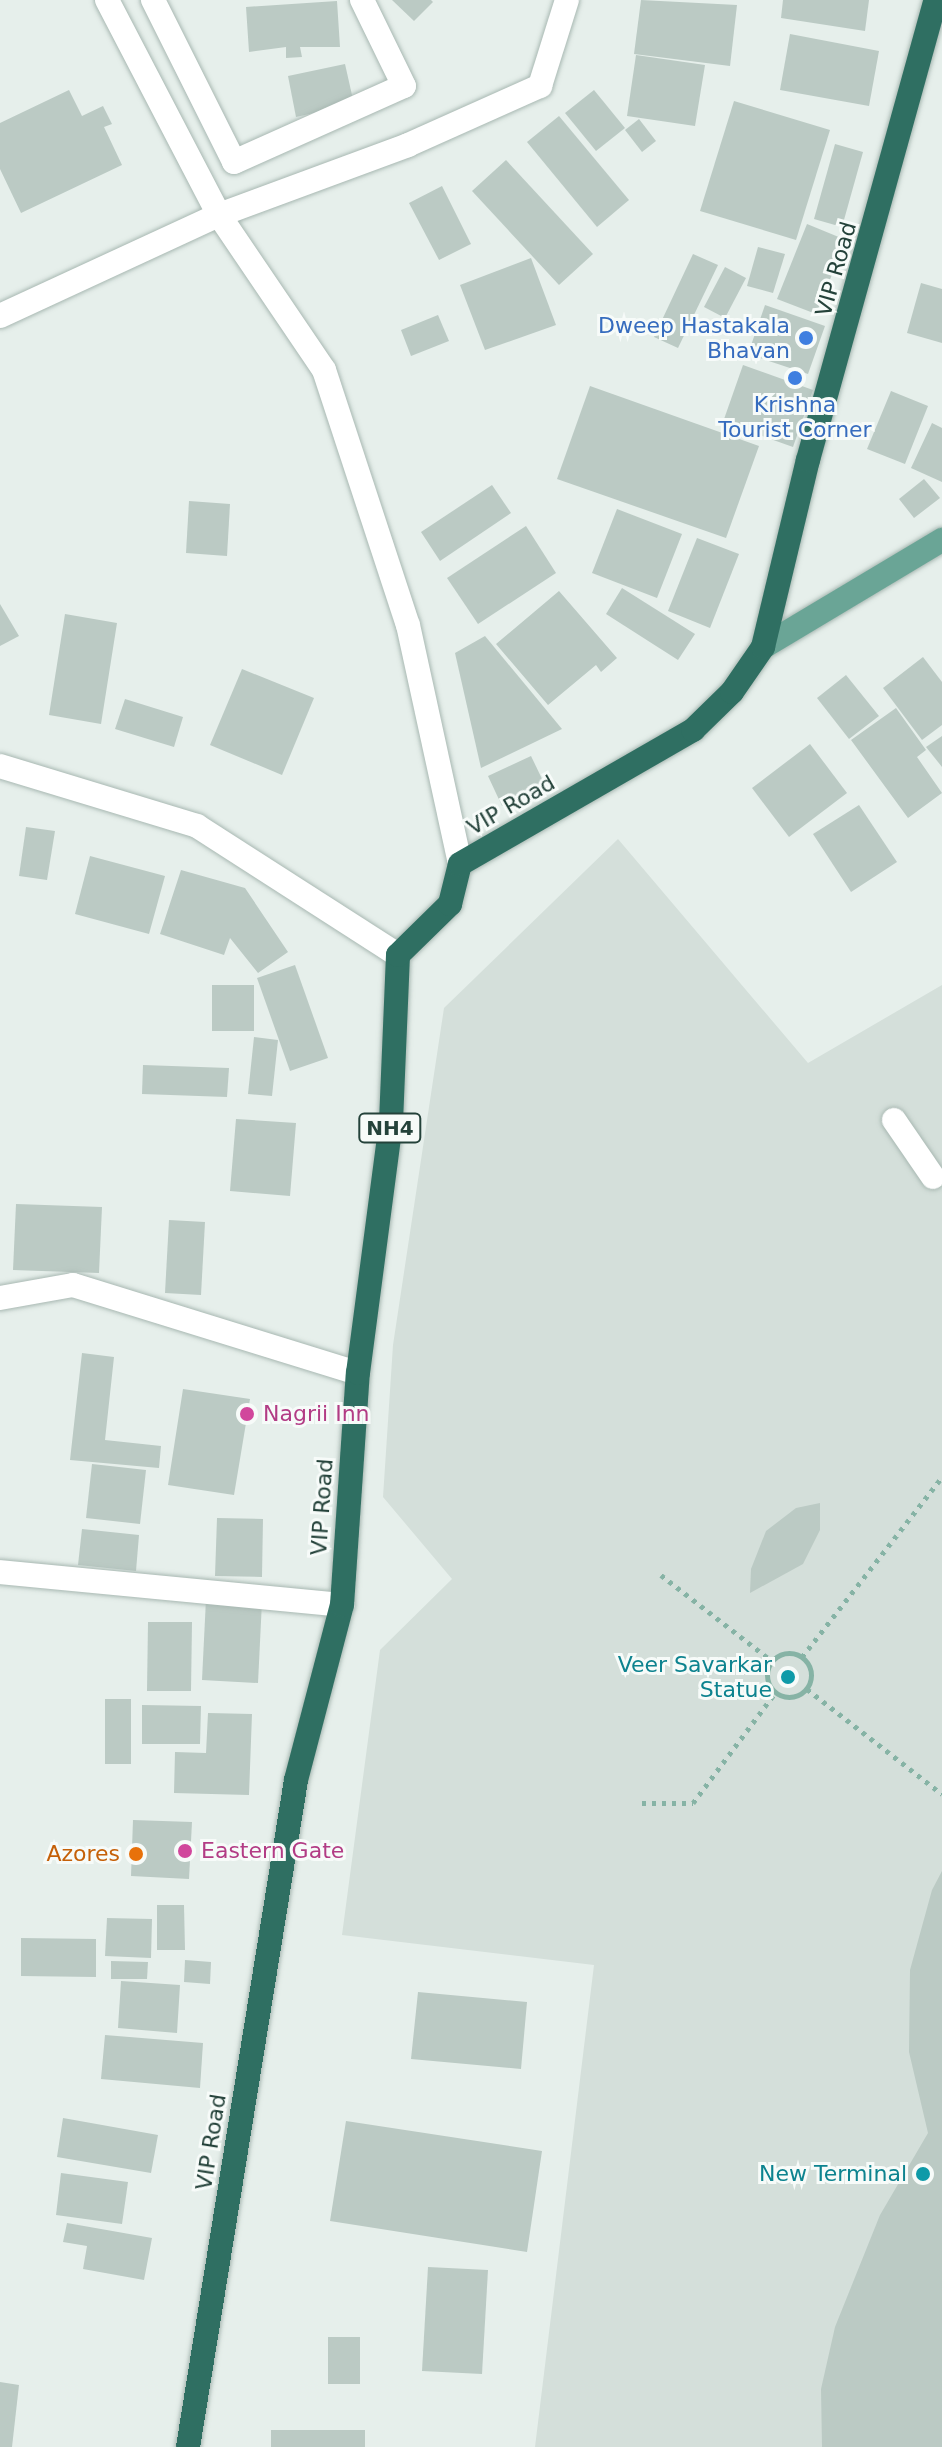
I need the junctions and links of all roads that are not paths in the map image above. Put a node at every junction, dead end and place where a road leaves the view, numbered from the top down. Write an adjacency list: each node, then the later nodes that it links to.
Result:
1 (107, 0): 6 (street)
2 (153, 0): 3 (street)
3 (362, 0)
4 (567, 0): 6 (street)
5 (936, 0): 9 (highway, VIP Road)
6 (219, 215): 7 (street); 11 (street)
7 (0, 316)
8 (942, 540): 9 (main road, VIP Road)
9 (763, 647): 11 (highway, VIP Road)
10 (0, 766): 12 (street)
11 (460, 864): 12 (highway, VIP Road)
12 (398, 955): 16 (highway, VIP Road / NH4)
13 (894, 1120): 14 (street)
14 (933, 1177)
15 (0, 1298): 16 (street)
16 (358, 1373): 18 (highway, VIP Road / NH4)
17 (0, 1572): 18 (street)
18 (342, 1605): 19 (highway, VIP Road / NH4)
19 (188, 2447)

